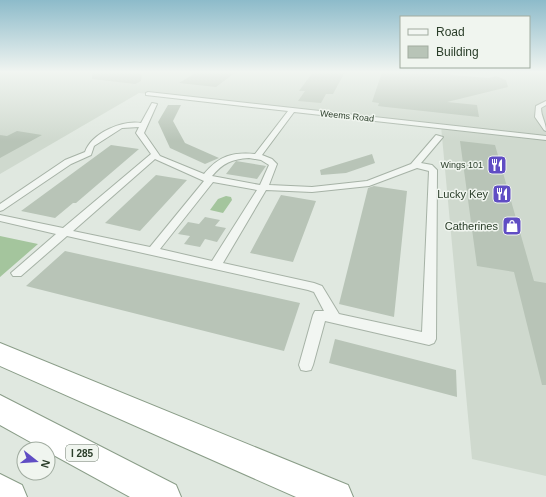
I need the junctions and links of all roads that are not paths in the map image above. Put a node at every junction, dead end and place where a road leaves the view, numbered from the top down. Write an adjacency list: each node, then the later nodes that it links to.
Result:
1 (159, 95): 4 (street, Weems Road)
2 (546, 102): 6 (street)
3 (154, 104): 5 (street)
4 (292, 110): 8 (street, Weems Road); 10 (street)
5 (140, 125): 9 (street); 14 (street)
6 (546, 129)
7 (439, 137): 11 (street)
8 (546, 138)
9 (155, 155): 12 (street); 16 (street)
10 (258, 156): 12 (street); 13 (street)
11 (415, 165): 13 (street); 20 (street)
12 (209, 180): 13 (street); 17 (street)
13 (262, 189): 18 (street)
14 (0, 208)
15 (0, 218): 16 (street)
16 (64, 232): 17 (street); 19 (street)
17 (152, 252): 18 (street)
18 (216, 264): 20 (street)
19 (17, 273)
20 (335, 319): 22 (street)
21 (0, 354): 27 (highway)
22 (306, 365)
23 (0, 409): 26 (highway, I 285)
24 (0, 491): 25 (highway)
25 (10, 497)
26 (164, 497)
27 (336, 497)

